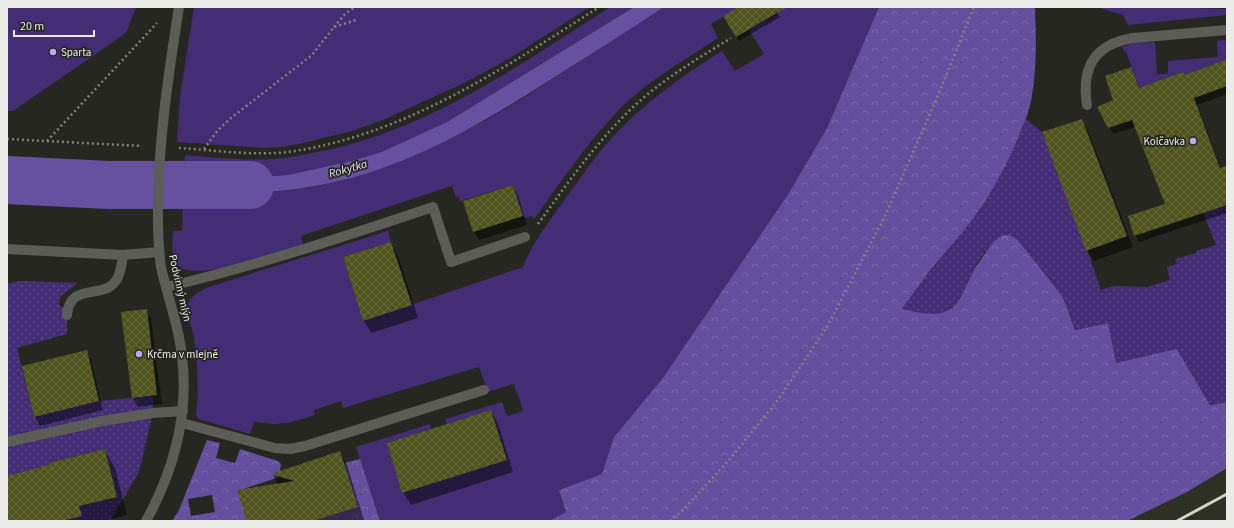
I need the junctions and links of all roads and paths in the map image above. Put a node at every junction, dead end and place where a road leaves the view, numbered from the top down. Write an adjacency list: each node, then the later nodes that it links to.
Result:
1 (179, 7): 14 (street, Podvinný mlýn)
2 (355, 7): 7 (path)
3 (599, 7): 13 (path)
4 (974, 7): 26 (path)
5 (356, 20): 7 (path)
6 (158, 21): 12 (path)
7 (334, 27): 13 (path)
8 (1227, 30): 10 (street)
9 (731, 38): 15 (path)
10 (1086, 104)
11 (7, 139): 12 (path)
12 (46, 141): 14 (path)
13 (204, 150): 14 (path)
14 (161, 151): 17 (street, Podvinný mlýn)
15 (525, 238): 19 (street)
16 (7, 249): 18 (street)
17 (159, 252): 18 (street); 19 (street, Podvinný mlýn)
18 (123, 256): 20 (street)
19 (166, 287): 22 (street, Podvinný mlýn)
20 (67, 315)
21 (484, 390): 23 (street)
22 (184, 411): 23 (street, Podvinný mlýn); 24 (street)
23 (182, 423): 25 (street, Podvinný mlýn)
24 (7, 442)
25 (146, 521)
26 (670, 521)

